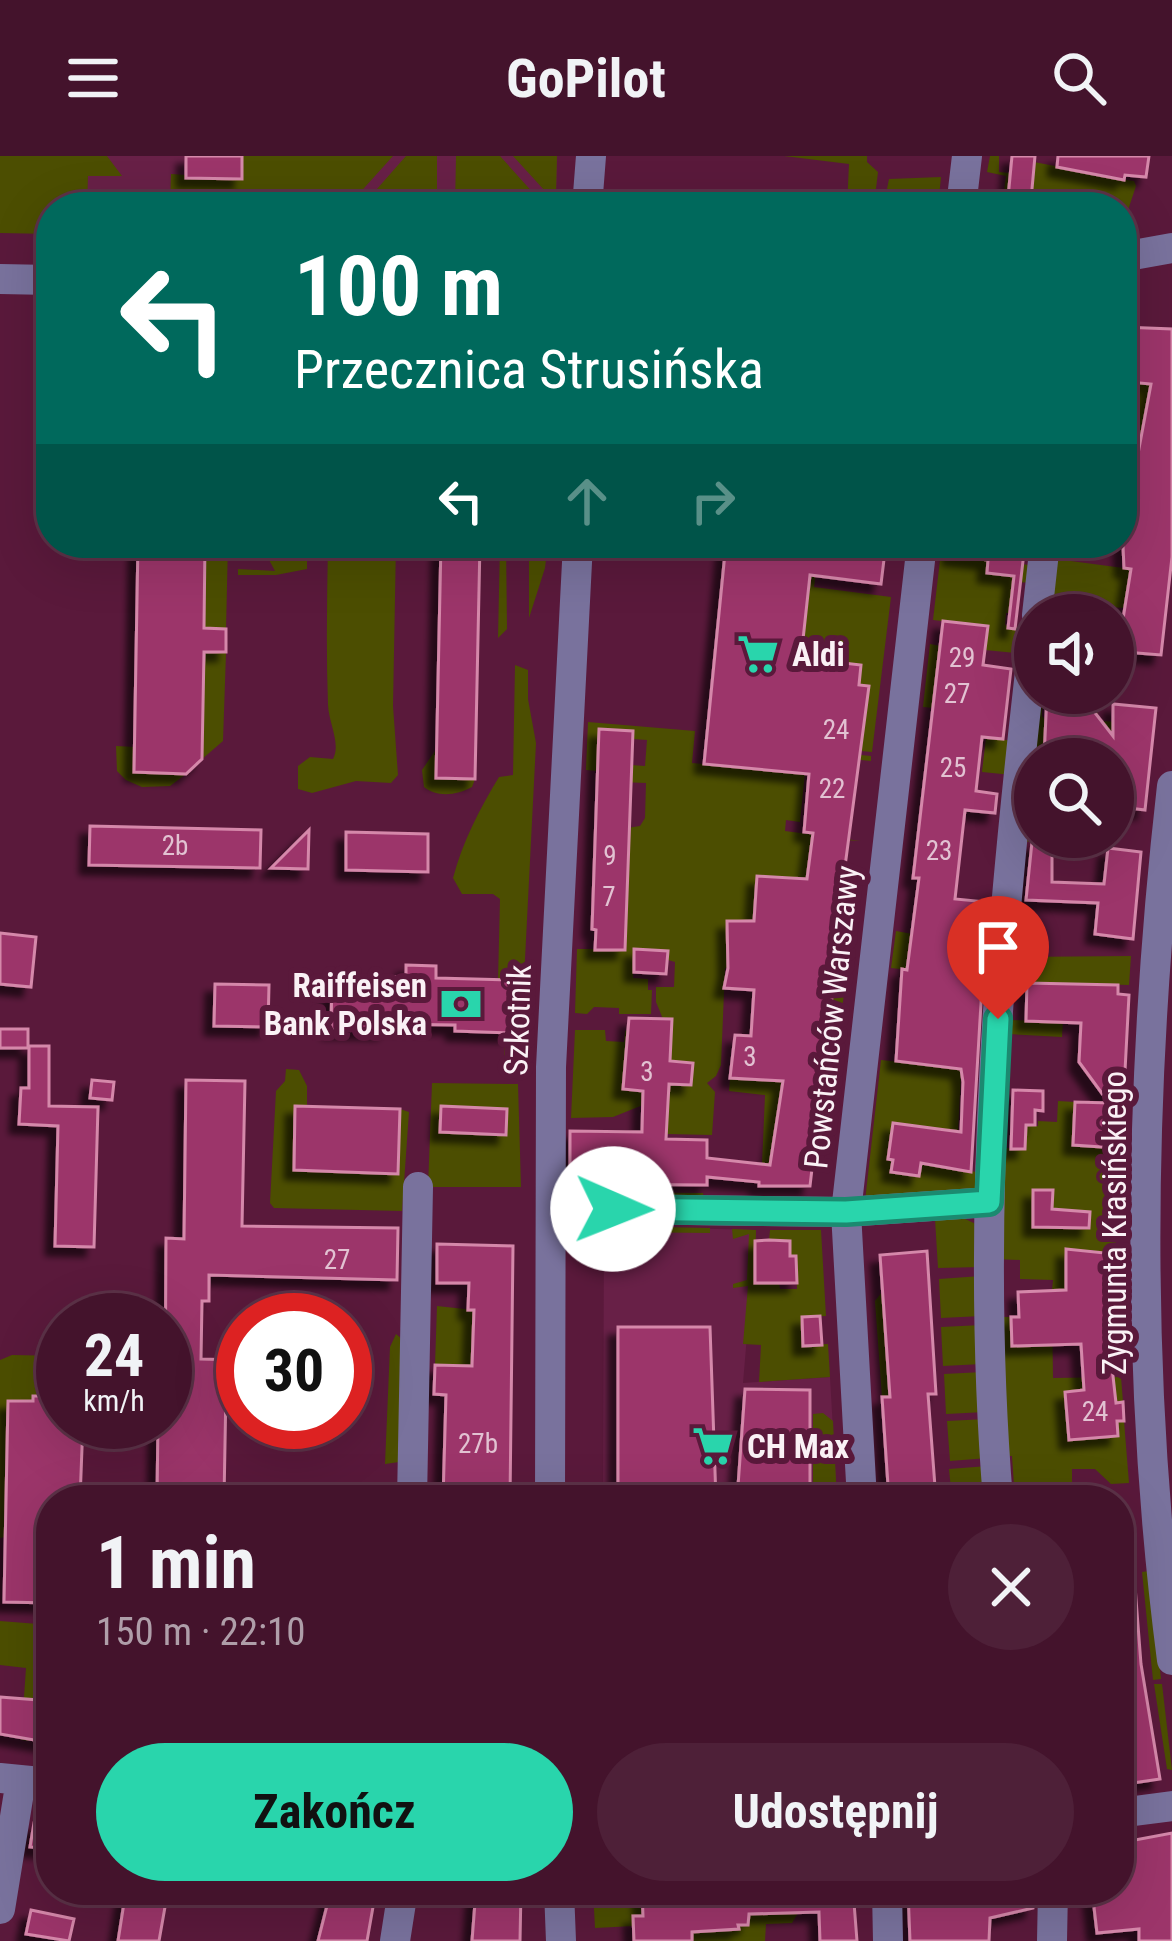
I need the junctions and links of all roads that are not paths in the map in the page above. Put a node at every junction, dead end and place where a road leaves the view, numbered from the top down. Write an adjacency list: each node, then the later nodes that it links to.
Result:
1 (591, 156): 3 (street)
2 (967, 156): 4 (street)
3 (588, 192)
4 (963, 192)
5 (1172, 248): 6 (street)
6 (1137, 254)
7 (0, 279): 8 (street)
8 (36, 280)
9 (577, 558): 21 (street, Szkotnik)
10 (920, 558): 19 (street, Powstańców Warszawy)
11 (1043, 558): 12 (street)
12 (1039, 594)
13 (1025, 714): 17 (street)
14 (1172, 786): 15 (street, Zygmunta Krasińskiego)
15 (1162, 1049): 24 (street, Zygmunta Krasińskiego)
16 (418, 1187): 20 (street)
17 (989, 1202): 19 (street); 23 (street)
18 (613, 1209): 19 (street)
19 (846, 1212): 22 (street, Powstańców Warszawy)
20 (412, 1485)
21 (550, 1485)
22 (861, 1485)
23 (997, 1485)
24 (1172, 1660)
25 (24, 1780): 32 (street)
26 (1172, 1806): 27 (street)
27 (1134, 1811)
28 (401, 1905): 33 (street)
29 (560, 1905): 34 (street)
30 (887, 1905): 35 (street)
31 (1053, 1905): 36 (street)
32 (0, 1909)
33 (394, 1941)
34 (561, 1941)
35 (888, 1941)
36 (1052, 1941)

